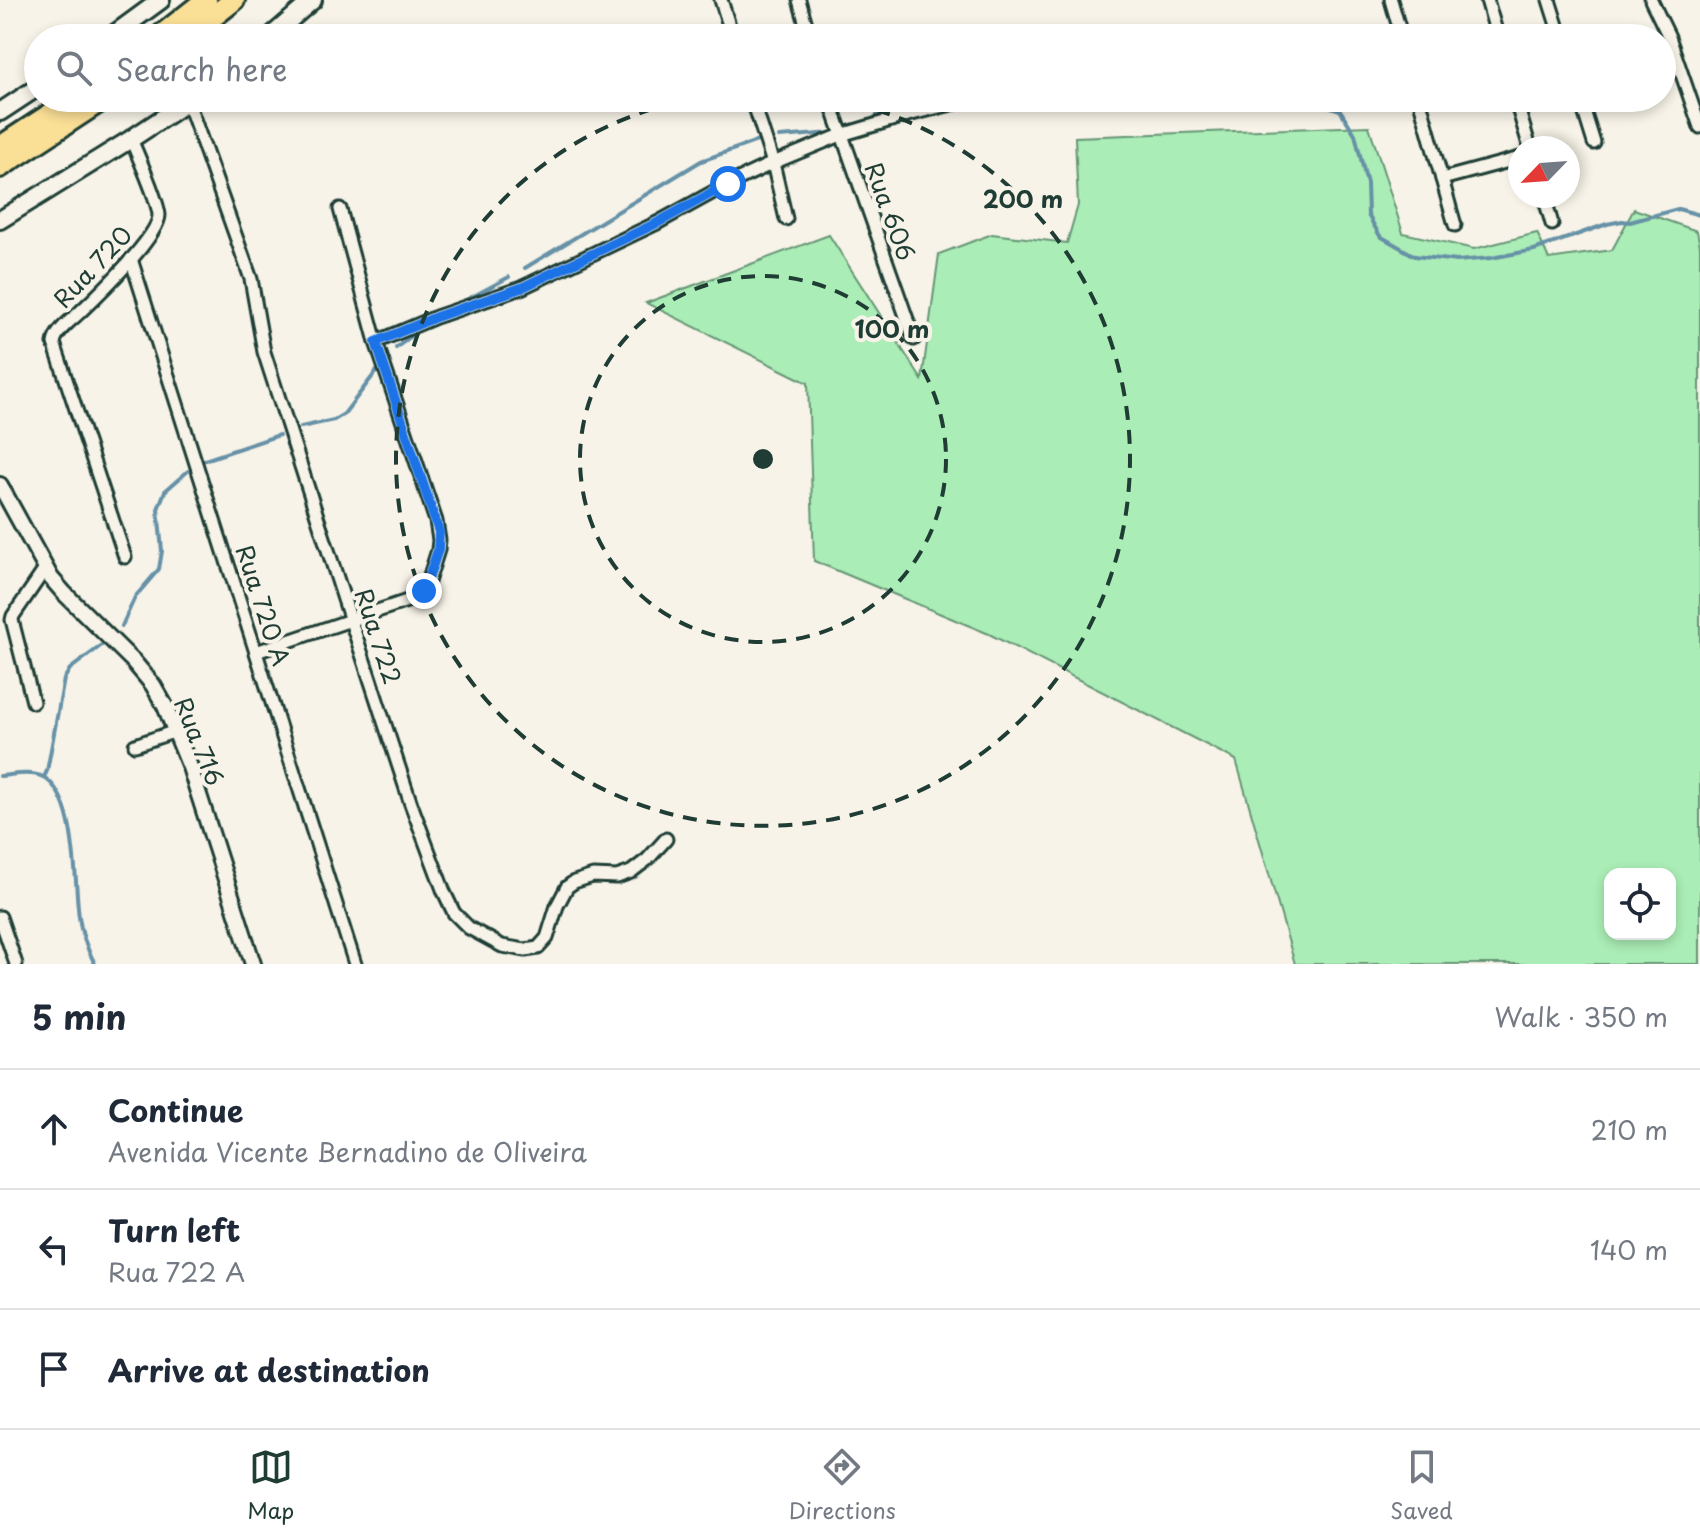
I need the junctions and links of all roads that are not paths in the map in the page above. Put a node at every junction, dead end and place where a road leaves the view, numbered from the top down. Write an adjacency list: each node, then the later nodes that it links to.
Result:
1 (206, 0): 12 (highway)
2 (234, 0): 13 (highway)
3 (313, 0): 14 (main road)
4 (721, 0): 15 (street)
5 (799, 0): 16 (street)
6 (1391, 0): 17 (street)
7 (1487, 0): 18 (street)
8 (1549, 0): 19 (street)
9 (1651, 0): 20 (street)
10 (159, 1): 11 (main road)
11 (128, 24)
12 (176, 24)
13 (204, 24)
14 (285, 24)
15 (729, 24)
16 (806, 24)
17 (1398, 24)
18 (1494, 24)
19 (1557, 24)
20 (1663, 24)
21 (1676, 57): 34 (street)
22 (24, 96): 23 (main road)
23 (0, 112)
24 (54, 112): 39 (highway)
25 (84, 112): 42 (highway)
26 (172, 112): 37 (main road)
27 (194, 112): 56 (street, Rua 722)
28 (757, 112): 41 (street)
29 (834, 112): 35 (street, Rua 606)
30 (920, 112): 35 (street)
31 (1423, 112): 43 (street)
32 (1519, 112): 36 (street)
33 (1584, 112): 38 (street)
34 (1700, 127)
35 (841, 135): 41 (street); 51 (street, Rua 606)
36 (1526, 136)
37 (131, 139): 47 (main road); 50 (street, Rua 720)
38 (1594, 143)
39 (0, 147)
40 (1508, 161): 43 (street)
41 (773, 163): 46 (street); 52 (street)
42 (0, 167)
43 (1442, 179): 49 (street)
44 (1547, 208): 48 (street)
45 (340, 209): 52 (street)
46 (786, 219)
47 (0, 220)
48 (1552, 224)
49 (1455, 225)
50 (131, 259): 54 (street, Rua 720); 57 (street, Rua 720 A)
51 (914, 339)
52 (376, 342): 56 (street)
53 (0, 485): 55 (street, Rua 716)
54 (125, 557)
55 (45, 569): 58 (street); 59 (street, Rua 716)
56 (351, 621): 57 (street); 61 (street, Rua 722)
57 (256, 652): 63 (street, Rua 720 A)
58 (33, 702)
59 (176, 731): 60 (street); 65 (street, Rua 716)
60 (135, 745)
61 (666, 839)
62 (0, 917): 64 (street)
63 (351, 963)
64 (16, 964)
65 (253, 964)

